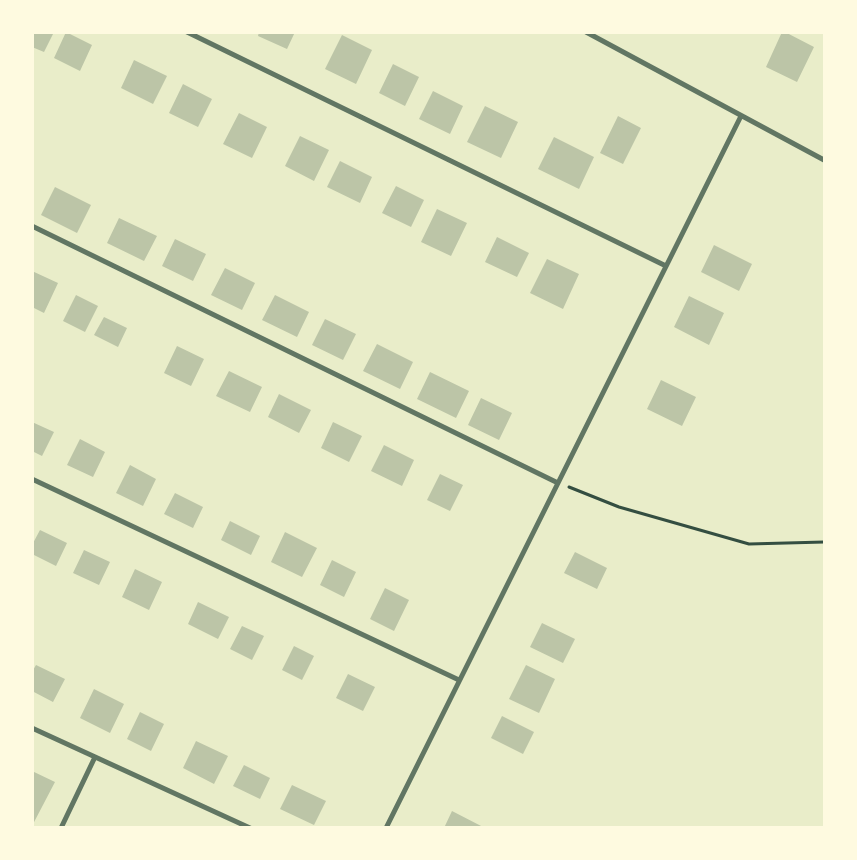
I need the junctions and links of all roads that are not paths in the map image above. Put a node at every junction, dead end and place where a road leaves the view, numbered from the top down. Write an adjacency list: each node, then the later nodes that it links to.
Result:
1 (187, 32): 6 (street)
2 (586, 32): 3 (street)
3 (741, 116): 4 (street); 6 (street)
4 (824, 160)
5 (32, 226): 8 (street)
6 (666, 266): 8 (street)
7 (32, 479): 9 (street)
8 (558, 483): 9 (street)
9 (459, 680): 14 (street)
10 (32, 728): 11 (street)
11 (95, 757): 12 (street); 13 (street)
12 (61, 828)
13 (250, 828)
14 (386, 828)

